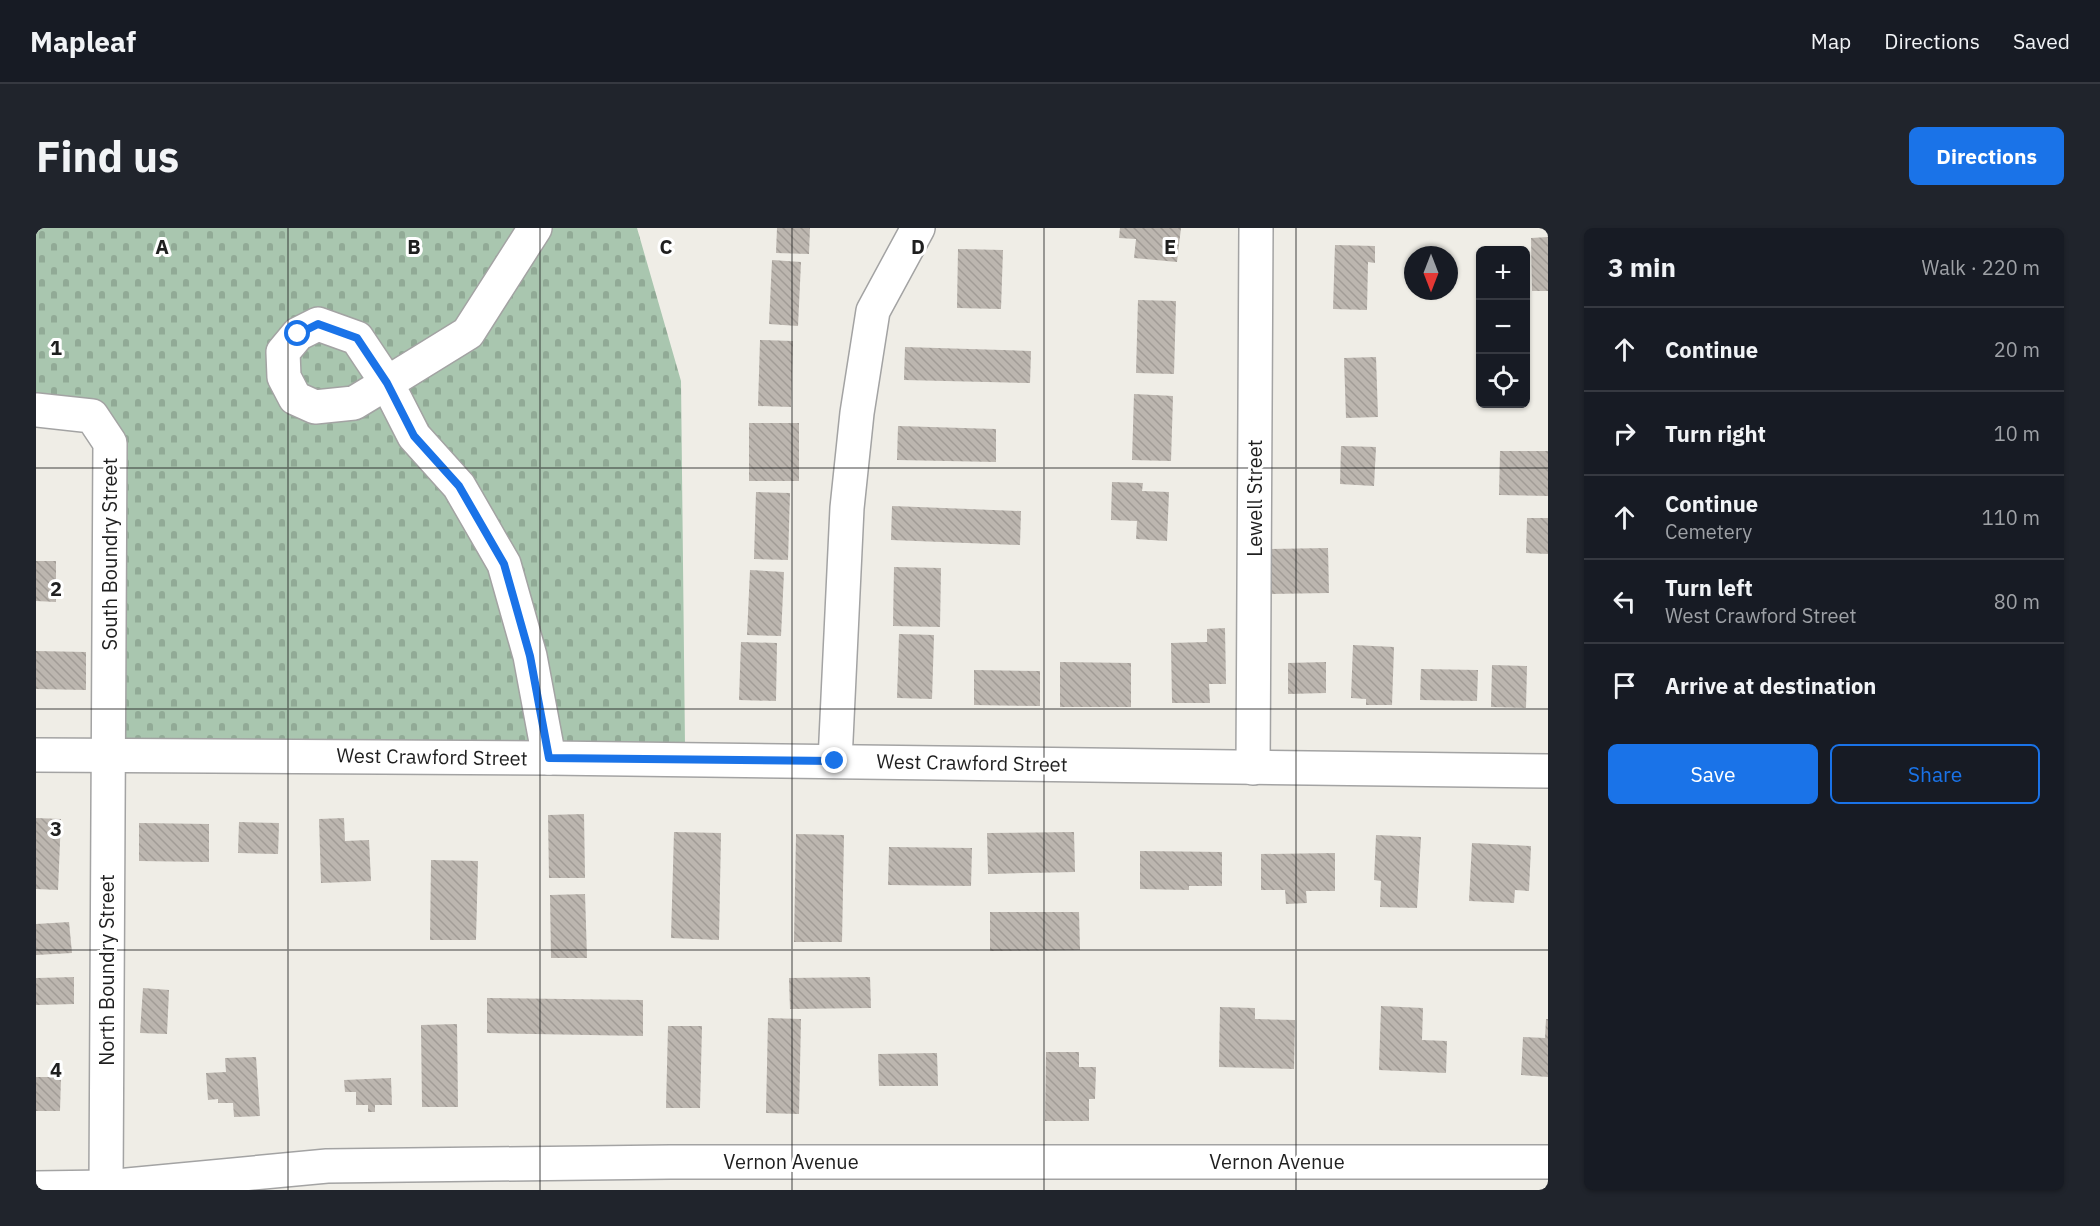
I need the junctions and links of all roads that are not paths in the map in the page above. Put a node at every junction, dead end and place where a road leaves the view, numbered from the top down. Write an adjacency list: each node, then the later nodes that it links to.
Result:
1 (535, 228): 7 (street)
2 (918, 228): 8 (street)
3 (1256, 228): 9 (street, Lewell Street)
4 (36, 410): 5 (street, South Boundry Street)
5 (107, 754): 6 (street, West Crawford Street); 7 (street, West Crawford Street); 12 (street, North Boundry Street)
6 (36, 755)
7 (549, 758): 8 (street, West Crawford Street)
8 (835, 761): 9 (street, West Crawford Street)
9 (1253, 768): 10 (street, West Crawford Street)
10 (1548, 771)
11 (1548, 1162): 12 (street, Vernon Avenue)
12 (106, 1187): 13 (street, Vernon Avenue)
13 (36, 1188)

